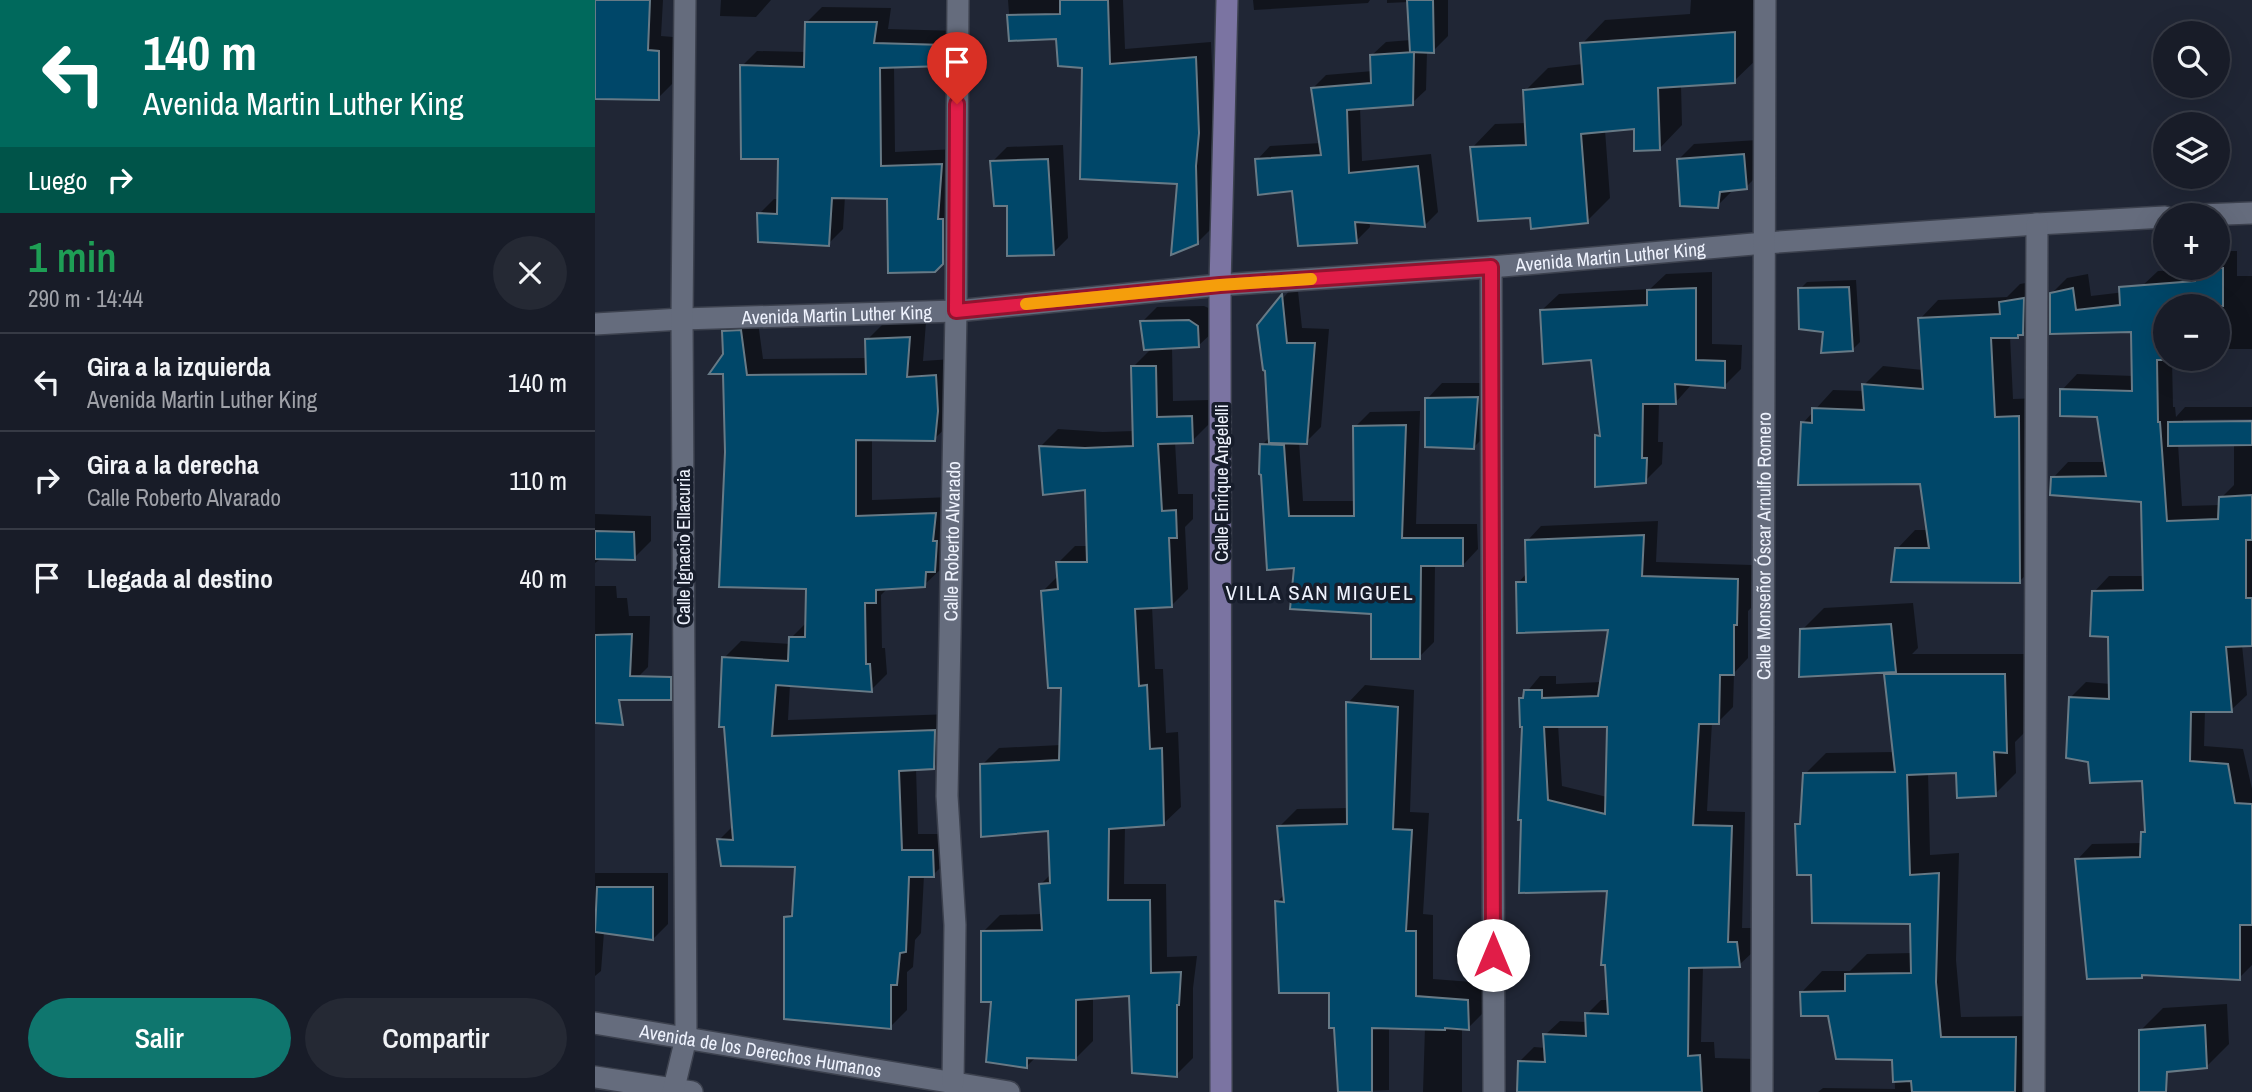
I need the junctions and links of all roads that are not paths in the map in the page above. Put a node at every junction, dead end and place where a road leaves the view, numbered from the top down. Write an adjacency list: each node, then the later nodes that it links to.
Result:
1 (685, 0): 13 (street, Calle Ignacio Ellacuria)
2 (958, 0): 12 (street, Calle Roberto Alvarado)
3 (1227, 0): 11 (street, Calle Enrique Angelelli)
4 (1765, 0): 9 (street, Calle Monseñor Óscar Arnulfo Romero)
5 (2252, 213): 6 (street)
6 (2230, 214)
7 (2153, 218): 8 (street, Avenida Martin Luther King)
8 (2037, 224): 9 (street, Avenida Martin Luther King); 24 (street)
9 (1765, 243): 10 (street, Avenida Martin Luther King); 23 (street, Calle Monseñor Óscar Arnulfo Romero)
10 (1491, 267): 11 (street, Avenida Martin Luther King); 22 (street)
11 (1220, 285): 12 (street, Avenida Martin Luther King); 21 (street, Calle Enrique Angelelli)
12 (956, 311): 13 (street, Avenida Martin Luther King); 18 (street, Calle Roberto Alvarado)
13 (682, 319): 14 (street, Avenida Martin Luther King); 16 (street, Calle Ignacio Ellacuria)
14 (595, 324)
15 (595, 1023): 16 (street, Avenida de los Derechos Humanos)
16 (686, 1038): 18 (street, Avenida de los Derechos Humanos); 19 (street, Calle Ignacio Ellacuria)
17 (595, 1077): 19 (street)
18 (953, 1083): 20 (street, Avenida de los Derechos Humanos)
19 (679, 1091)
20 (1009, 1092)
21 (1221, 1092)
22 (1494, 1092)
23 (1762, 1092)
24 (2034, 1092)

